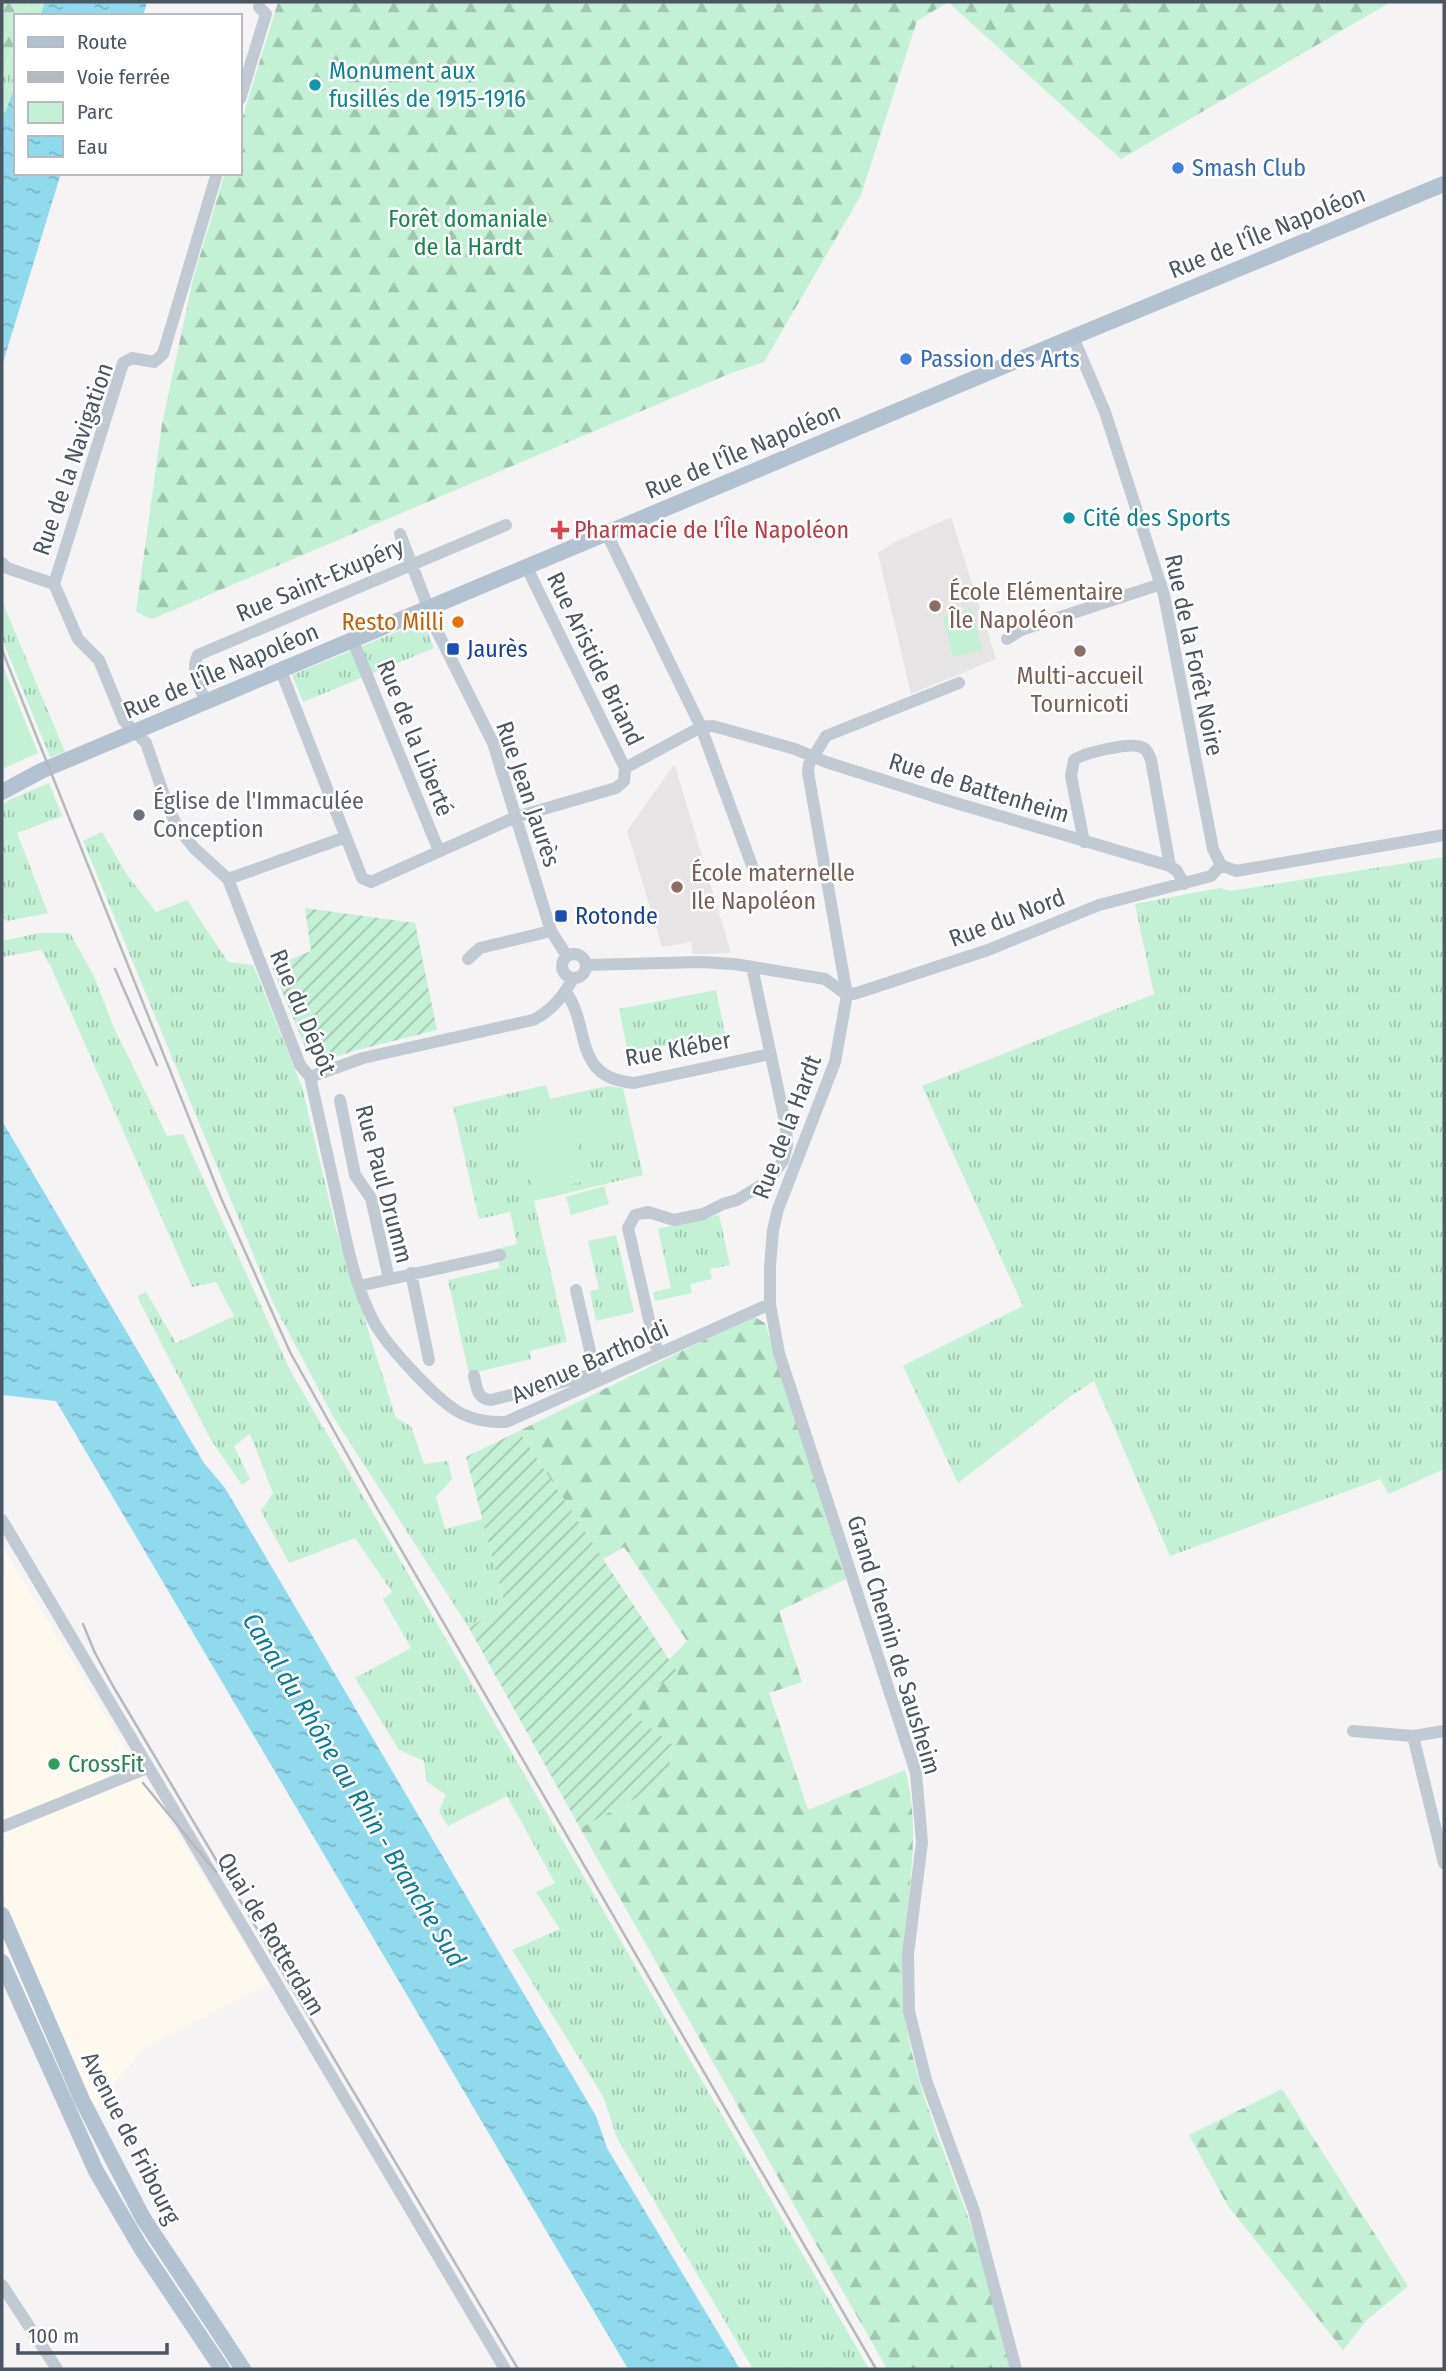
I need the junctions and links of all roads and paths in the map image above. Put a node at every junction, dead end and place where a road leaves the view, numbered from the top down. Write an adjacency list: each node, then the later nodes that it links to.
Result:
1 (263, 10): 2 (street)
2 (242, 91)
3 (216, 175): 12 (street, Rue de la Navigation)
4 (1444, 184): 5 (main road, Rue de l'Île Napoléon)
5 (1073, 337): 8 (main road, Rue de l'Île Napoléon); 13 (street, Rue de la Forêt Noire)
6 (506, 525): 10 (street, Rue Saint-Exupéry)
7 (400, 534): 10 (street, Rue Jean Jaurès)
8 (607, 534): 11 (main road, Rue de l'Île Napoléon); 20 (street)
9 (2, 563): 12 (street)
10 (410, 564): 14 (street, Rue Jean Jaurès); 19 (street, Rue Saint-Exupéry)
11 (527, 568): 14 (main road, Rue de l'Île Napoléon); 23 (street, Rue Aristide Briand)
12 (54, 584): 21 (street, Rue de la Navigation)
13 (1161, 584): 15 (street); 30 (street, Rue de la Forêt Noire)
14 (427, 608): 16 (main road, Rue de l'Île Napoléon); 25 (street, Rue Jean Jaurès)
15 (1007, 639)
16 (353, 640): 17 (main road, Rue de l'Île Napoléon); 29 (street, Rue de la Liberté)
17 (281, 671): 19 (main road, Rue de l'Île Napoléon); 27 (street)
18 (960, 683): 22 (street)
19 (206, 703): 21 (main road, Rue de l'Île Napoléon)
20 (701, 727): 22 (street, Rue de Battenheim); 23 (street); 32 (street)
21 (135, 732): 24 (main road, Rue de l'Île Napoléon); 33 (street, Rue de la Navigation)
22 (813, 757): 28 (street, Rue de Battenheim); 39 (street, Rue de la Hardt)
23 (625, 768): 25 (street)
24 (2, 792)
25 (516, 817): 29 (street); 35 (street, Rue Jean Jaurès)
26 (1444, 835): 30 (street)
27 (346, 837): 29 (street); 33 (street)
28 (1084, 842): 31 (street, Rue de Battenheim); 31 (street)
29 (439, 851)
30 (1221, 865): 34 (street)
31 (1170, 866): 34 (street)
32 (754, 871)
33 (228, 879): 46 (street, Rue du Dépôt)
34 (1184, 884): 44 (street, Rue du Nord)
35 (551, 931): 36 (street, Rue Jean Jaurès); 37 (street)
36 (567, 956): 38 (street); 41 (street)
37 (468, 959)
38 (586, 965): 40 (street); 41 (street)
39 (843, 965): 42 (street); 44 (street, Rue de la Hardt)
40 (752, 967): 42 (street); 45 (street)
41 (573, 979): 43 (street)
42 (825, 979): 44 (street)
43 (565, 991): 45 (street, Rue Kléber); 46 (street)
44 (846, 995): 53 (street, Rue de la Hardt)
45 (770, 1054): 54 (street)
46 (310, 1077): 51 (street, Rue du Dépôt)
47 (340, 1100): 50 (street, Rue Paul Drumm)
48 (500, 1255): 49 (street)
49 (411, 1273): 50 (street); 55 (street)
50 (389, 1279): 51 (street)
51 (359, 1286): 59 (street, Avenue Bartholdi)
52 (576, 1290): 57 (street)
53 (770, 1304): 54 (street, Avenue Bartholdi); 74 (street, Grand Chemin de Sausheim)
54 (659, 1353): 57 (street, Avenue Bartholdi)
55 (429, 1360)
56 (474, 1376): 58 (street)
57 (596, 1378): 58 (street); 59 (street, Avenue Bartholdi)
58 (525, 1392): 59 (street)
59 (528, 1413)
60 (2, 1520): 64 (street, Quai de Rotterdam)
61 (1353, 1731): 63 (street)
62 (1444, 1731): 63 (street)
63 (1413, 1736): 66 (street)
64 (147, 1768): 65 (street); 73 (street, Quai de Rotterdam)
65 (2, 1827)
66 (1444, 1863)
67 (2, 1916): 72 (main road, Avenue de Fribourg)
68 (2, 1962): 71 (main road, Avenue de Fribourg)
69 (2, 2286): 70 (street)
70 (57, 2369)
71 (222, 2369)
72 (243, 2369)
73 (505, 2369)
74 (1016, 2369)

